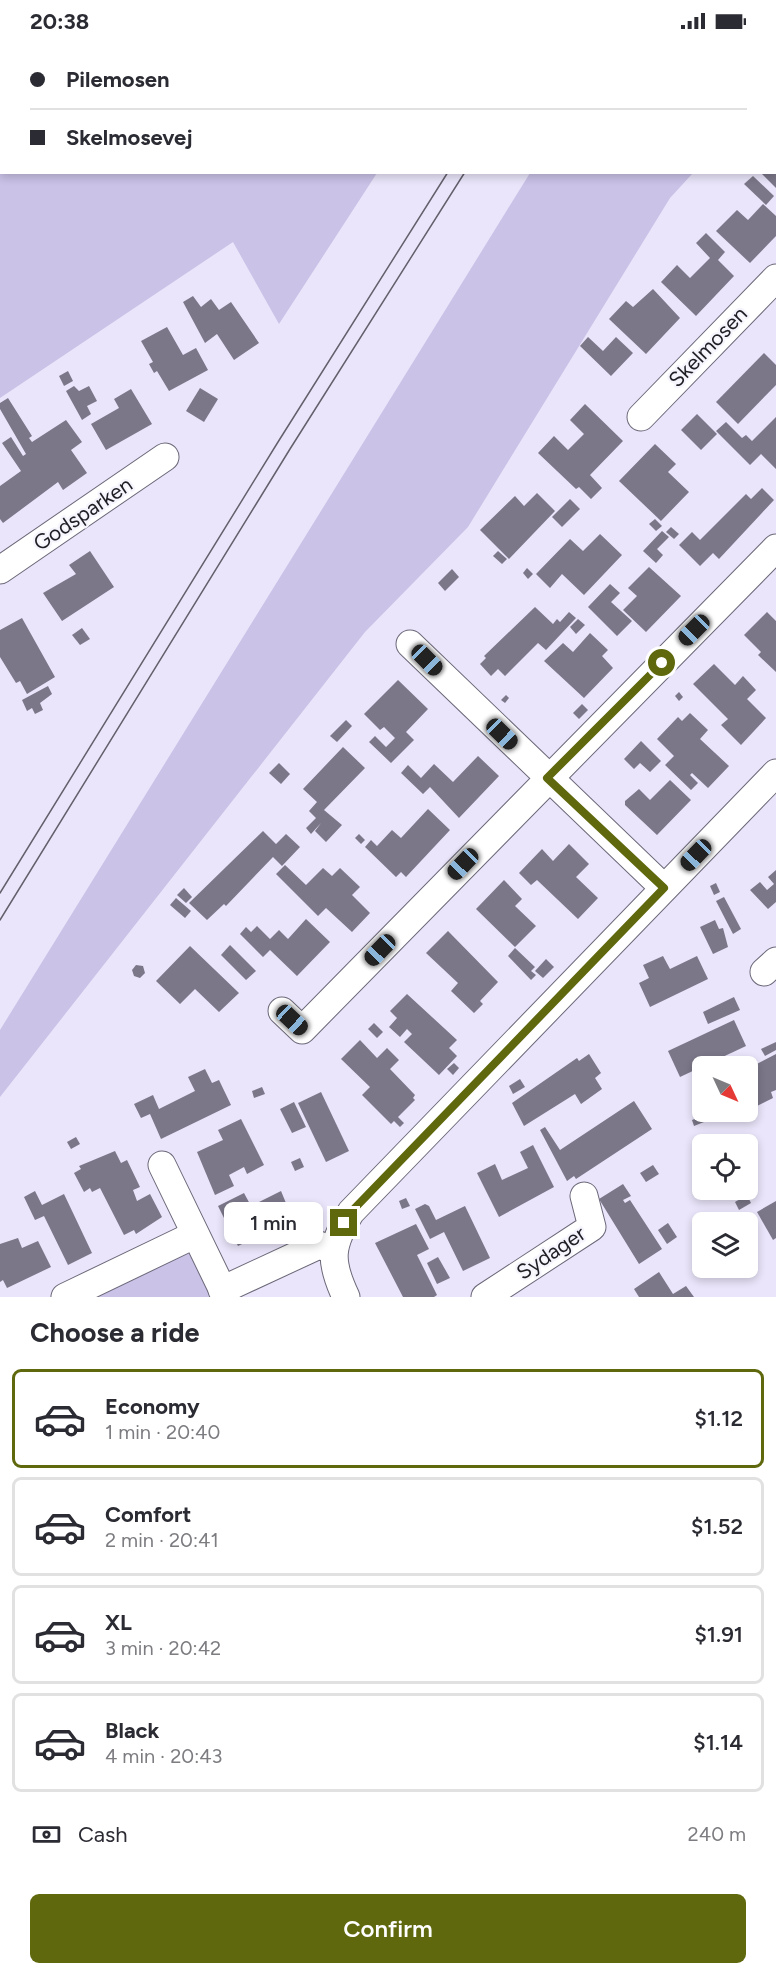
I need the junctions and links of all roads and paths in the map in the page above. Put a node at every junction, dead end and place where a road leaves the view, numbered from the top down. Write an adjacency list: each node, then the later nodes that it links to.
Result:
1 (776, 278): 2 (street, Skelmosen)
2 (641, 417)
3 (165, 457): 5 (street, Godsparken)
4 (776, 548): 8 (street)
5 (0, 570)
6 (410, 644): 8 (street)
7 (776, 773): 9 (street)
8 (547, 778): 9 (street); 10 (street)
9 (664, 888): 14 (street)
10 (282, 1011)
11 (162, 1165): 13 (street)
12 (584, 1196): 18 (street, Sydager)
13 (194, 1235): 15 (street); 16 (street)
14 (332, 1250): 15 (street); 17 (street)
15 (224, 1294)
16 (65, 1297)
17 (346, 1297)
18 (485, 1297)

